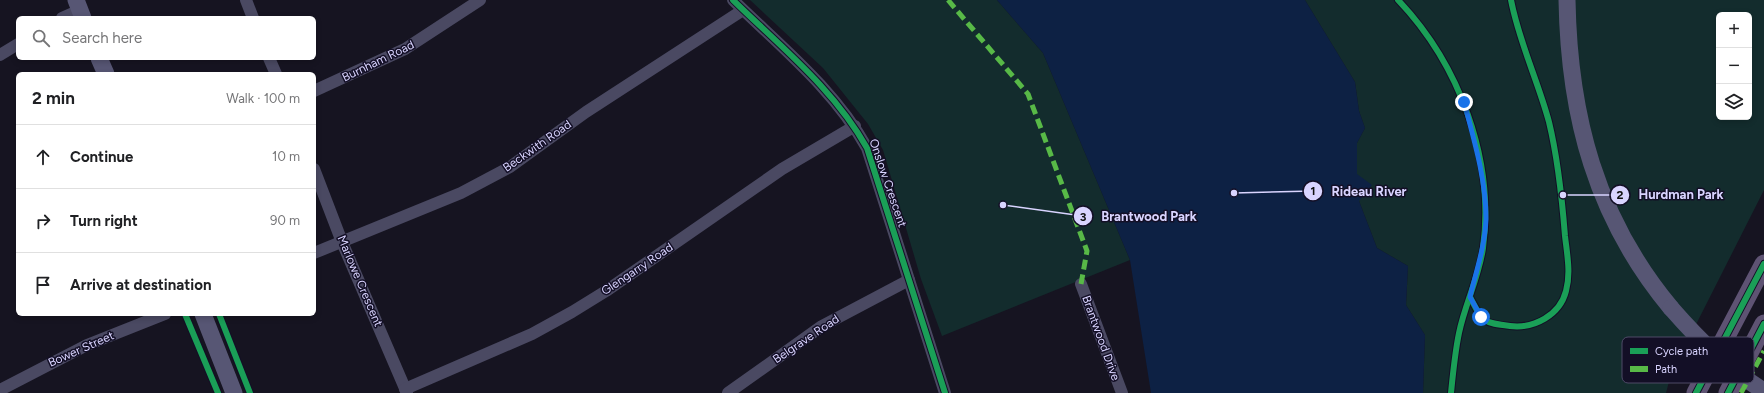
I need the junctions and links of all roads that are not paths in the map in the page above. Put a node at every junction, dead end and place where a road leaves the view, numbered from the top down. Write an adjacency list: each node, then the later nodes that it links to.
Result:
1 (246, 0): 8 (street)
2 (480, 0): 15 (street, Burnham Road)
3 (733, 0): 6 (street, Onslow Crescent)
4 (1567, 0): 26 (street, bridge)
5 (80, 9): 7 (street)
6 (743, 10): 16 (street, Onslow Crescent); 18 (street, Beckwith Road)
7 (66, 16)
8 (252, 16)
9 (16, 45): 10 (street)
10 (0, 55)
11 (100, 60): 13 (street)
12 (270, 60): 14 (street)
13 (105, 72)
14 (275, 72)
15 (316, 90)
16 (855, 126): 21 (street, Onslow Crescent); 33 (street, Glengarry Road)
17 (316, 174): 18 (street, Marlowe Crescent)
18 (342, 242): 19 (street, Beckwith Road); 33 (street, Marlowe Crescent)
19 (316, 252)
20 (1764, 264): 27 (main road)
21 (909, 280): 36 (street, Belgrave Road); 37 (street, Onslow Crescent)
22 (1081, 284): 38 (street, Brantwood Drive)
23 (160, 316): 32 (street, Bower Street)
24 (204, 316): 35 (street)
25 (1764, 324): 28 (main road)
26 (1697, 337)
27 (1726, 337)
28 (1754, 343)
29 (1701, 383): 39 (main road)
30 (1733, 383): 40 (main road)
31 (1752, 383): 34 (street, bridge)
32 (0, 390)
33 (406, 391)
34 (1764, 391)
35 (234, 393)
36 (728, 393)
37 (945, 393)
38 (1122, 393)
39 (1696, 393)
40 (1728, 393)

